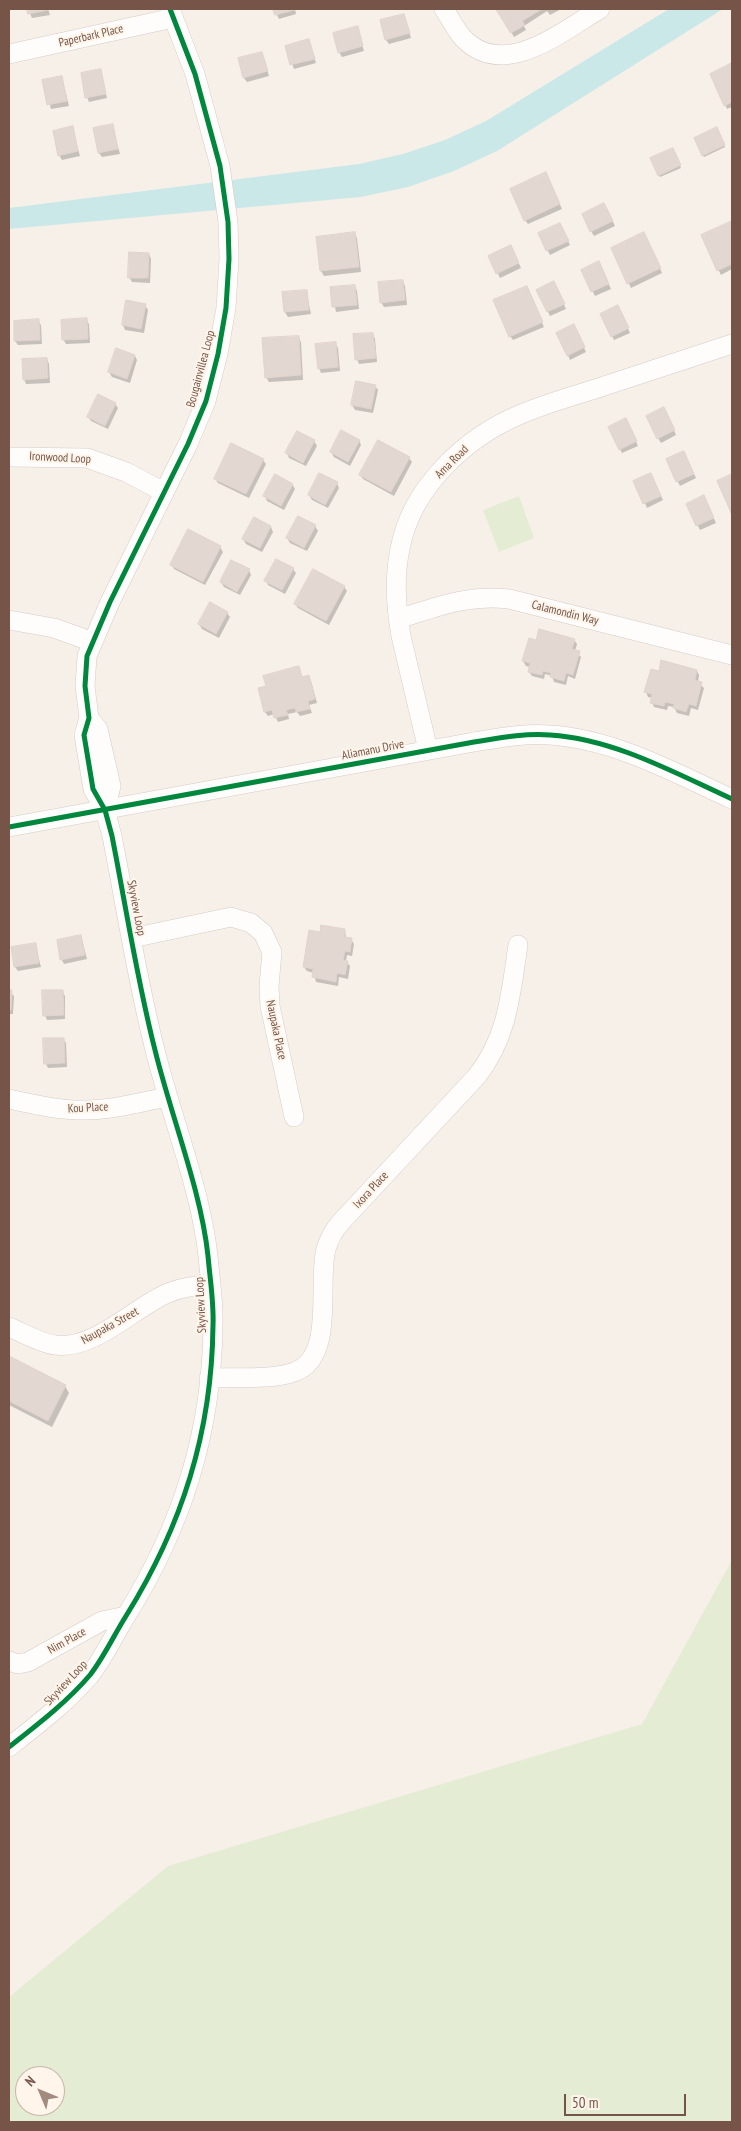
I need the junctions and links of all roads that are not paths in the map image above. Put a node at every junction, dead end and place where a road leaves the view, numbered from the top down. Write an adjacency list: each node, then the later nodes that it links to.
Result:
1 (444, 9): 2 (street)
2 (600, 9)
3 (171, 13): 4 (street, Paperbark Place); 7 (street, Bougainvillea Loop)
4 (9, 54)
5 (732, 344): 8 (street, Ama Road)
6 (9, 457): 7 (street, Ironwood Loop)
7 (164, 492): 10 (street, Bougainvillea Loop)
8 (398, 619): 11 (street, Calamondin Way); 13 (street, Ama Road)
9 (9, 620): 10 (street)
10 (93, 642): 12 (street, Bougainvillea Loop)
11 (732, 655)
12 (89, 718): 15 (street, Skyview Loop)
13 (428, 750): 14 (street, Aliamanu Drive); 15 (street, Aliamanu Drive)
14 (732, 799)
15 (105, 810): 16 (street, Aliamanu Drive); 17 (street, Skyview Loop)
16 (9, 827)
17 (132, 938): 19 (street, Skyview Loop); 21 (street, Naupaka Place)
18 (518, 945): 24 (street, Ixora Place)
19 (168, 1097): 20 (street, Kou Place); 22 (street, Skyview Loop)
20 (9, 1099)
21 (294, 1116)
22 (209, 1285): 23 (street, Naupaka Street); 24 (street, Skyview Loop)
23 (9, 1328)
24 (210, 1378): 25 (street, Skyview Loop)
25 (126, 1616): 26 (street, Nim Place); 27 (street, Skyview Loop)
26 (9, 1661)
27 (9, 1747)

